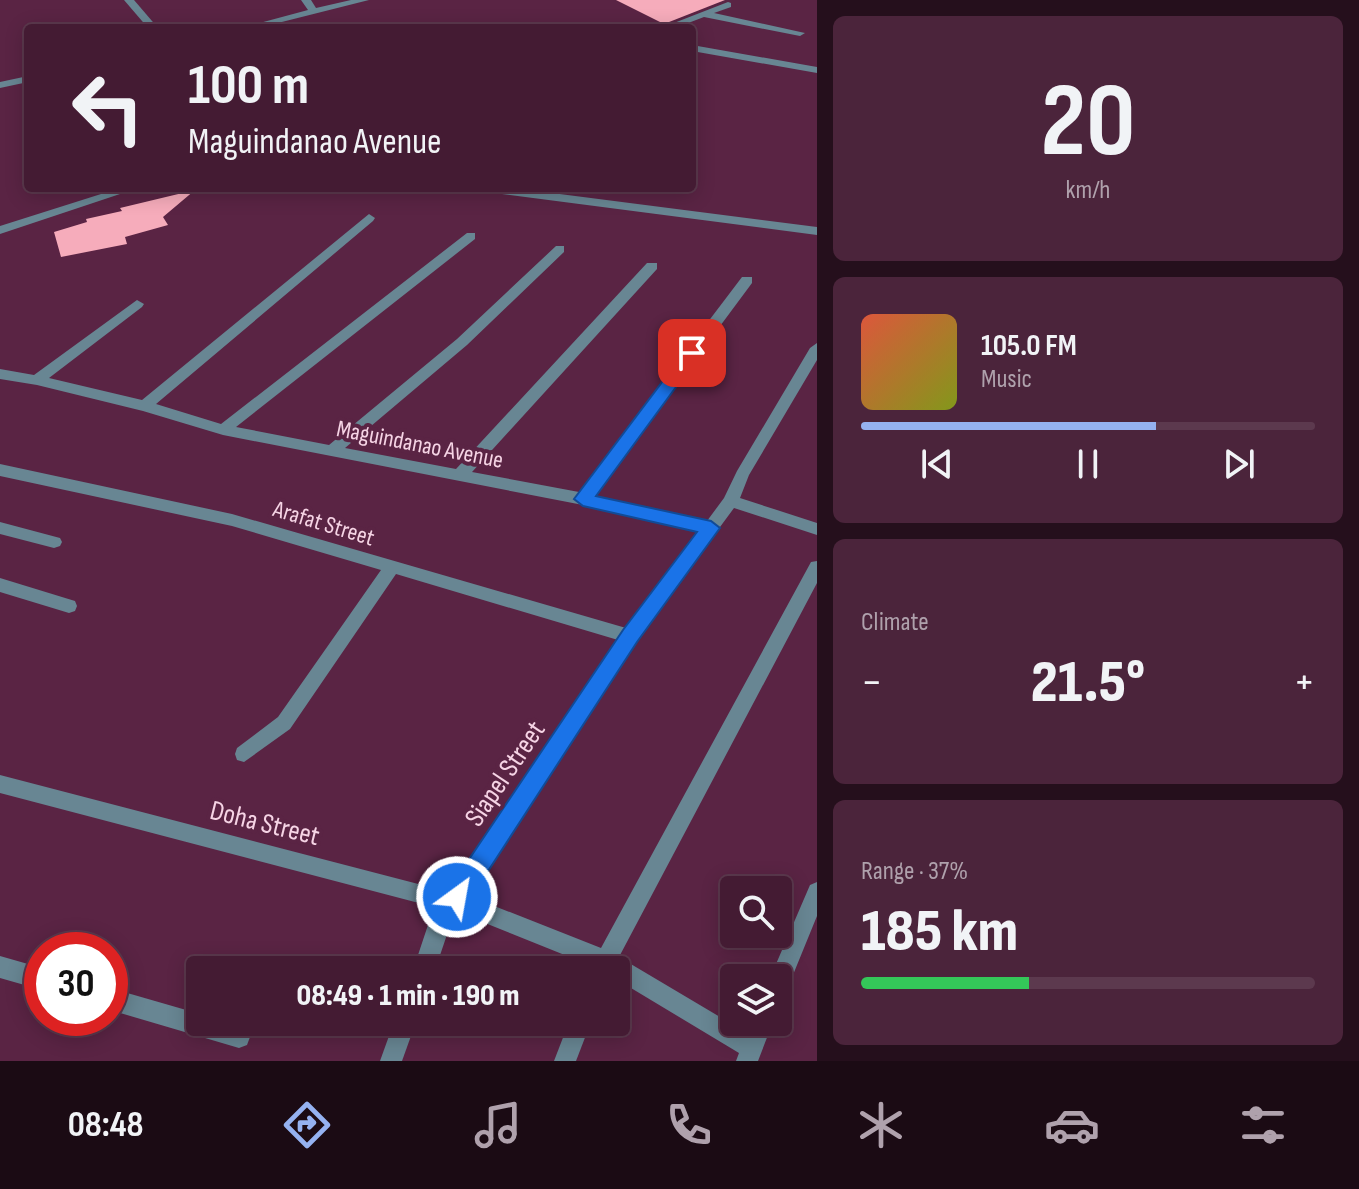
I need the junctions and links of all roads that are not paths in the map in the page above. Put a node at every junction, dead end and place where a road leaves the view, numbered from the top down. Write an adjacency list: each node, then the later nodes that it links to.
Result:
1 (129, 0): 7 (street)
2 (306, 0): 5 (street)
3 (364, 0): 5 (street)
4 (728, 5): 6 (street)
5 (314, 11): 8 (street)
6 (703, 14): 9 (street); 10 (street)
7 (150, 24)
8 (262, 24)
9 (677, 24)
10 (800, 33)
11 (696, 49): 12 (street)
12 (817, 70)
13 (24, 80): 14 (street)
14 (0, 85)
15 (119, 192): 18 (street)
16 (516, 192): 19 (street)
17 (369, 218): 28 (street)
18 (0, 230)
19 (817, 231)
20 (471, 236): 29 (street)
21 (560, 249): 30 (street)
22 (652, 266): 32 (street)
23 (747, 280): 33 (street)
24 (137, 304): 27 (street)
25 (817, 348): 34 (street)
26 (0, 374): 27 (street, Maguindanao Avenue)
27 (37, 380): 28 (street, Maguindanao Avenue)
28 (145, 406): 29 (street, Maguindanao Avenue)
29 (223, 430): 30 (street, Maguindanao Avenue)
30 (331, 451): 32 (street, Maguindanao Avenue)
31 (0, 470): 40 (street, Arafat Street)
32 (458, 477): 33 (street, Maguindanao Avenue)
33 (583, 499): 36 (street, Maguindanao Avenue)
34 (731, 501): 36 (street); 37 (street)
35 (0, 528): 38 (street)
36 (711, 528): 43 (street, Siapel Street)
37 (817, 529)
38 (54, 542)
39 (817, 567): 49 (street)
40 (391, 569): 43 (street, Arafat Street); 44 (street)
41 (0, 585): 42 (street)
42 (69, 606)
43 (630, 636): 48 (street, Siapel Street)
44 (244, 754)
45 (0, 784): 47 (street, Doha Street)
46 (817, 892): 50 (street)
47 (429, 956)
48 (581, 956)
49 (607, 956)
50 (786, 964)
51 (0, 967): 52 (street)
52 (24, 974)
53 (630, 982): 58 (street, Siapel Street)
54 (128, 1004): 57 (street)
55 (400, 1036): 59 (street)
56 (575, 1036): 60 (street)
57 (239, 1037)
58 (749, 1054)
59 (391, 1061)
60 (565, 1061)

